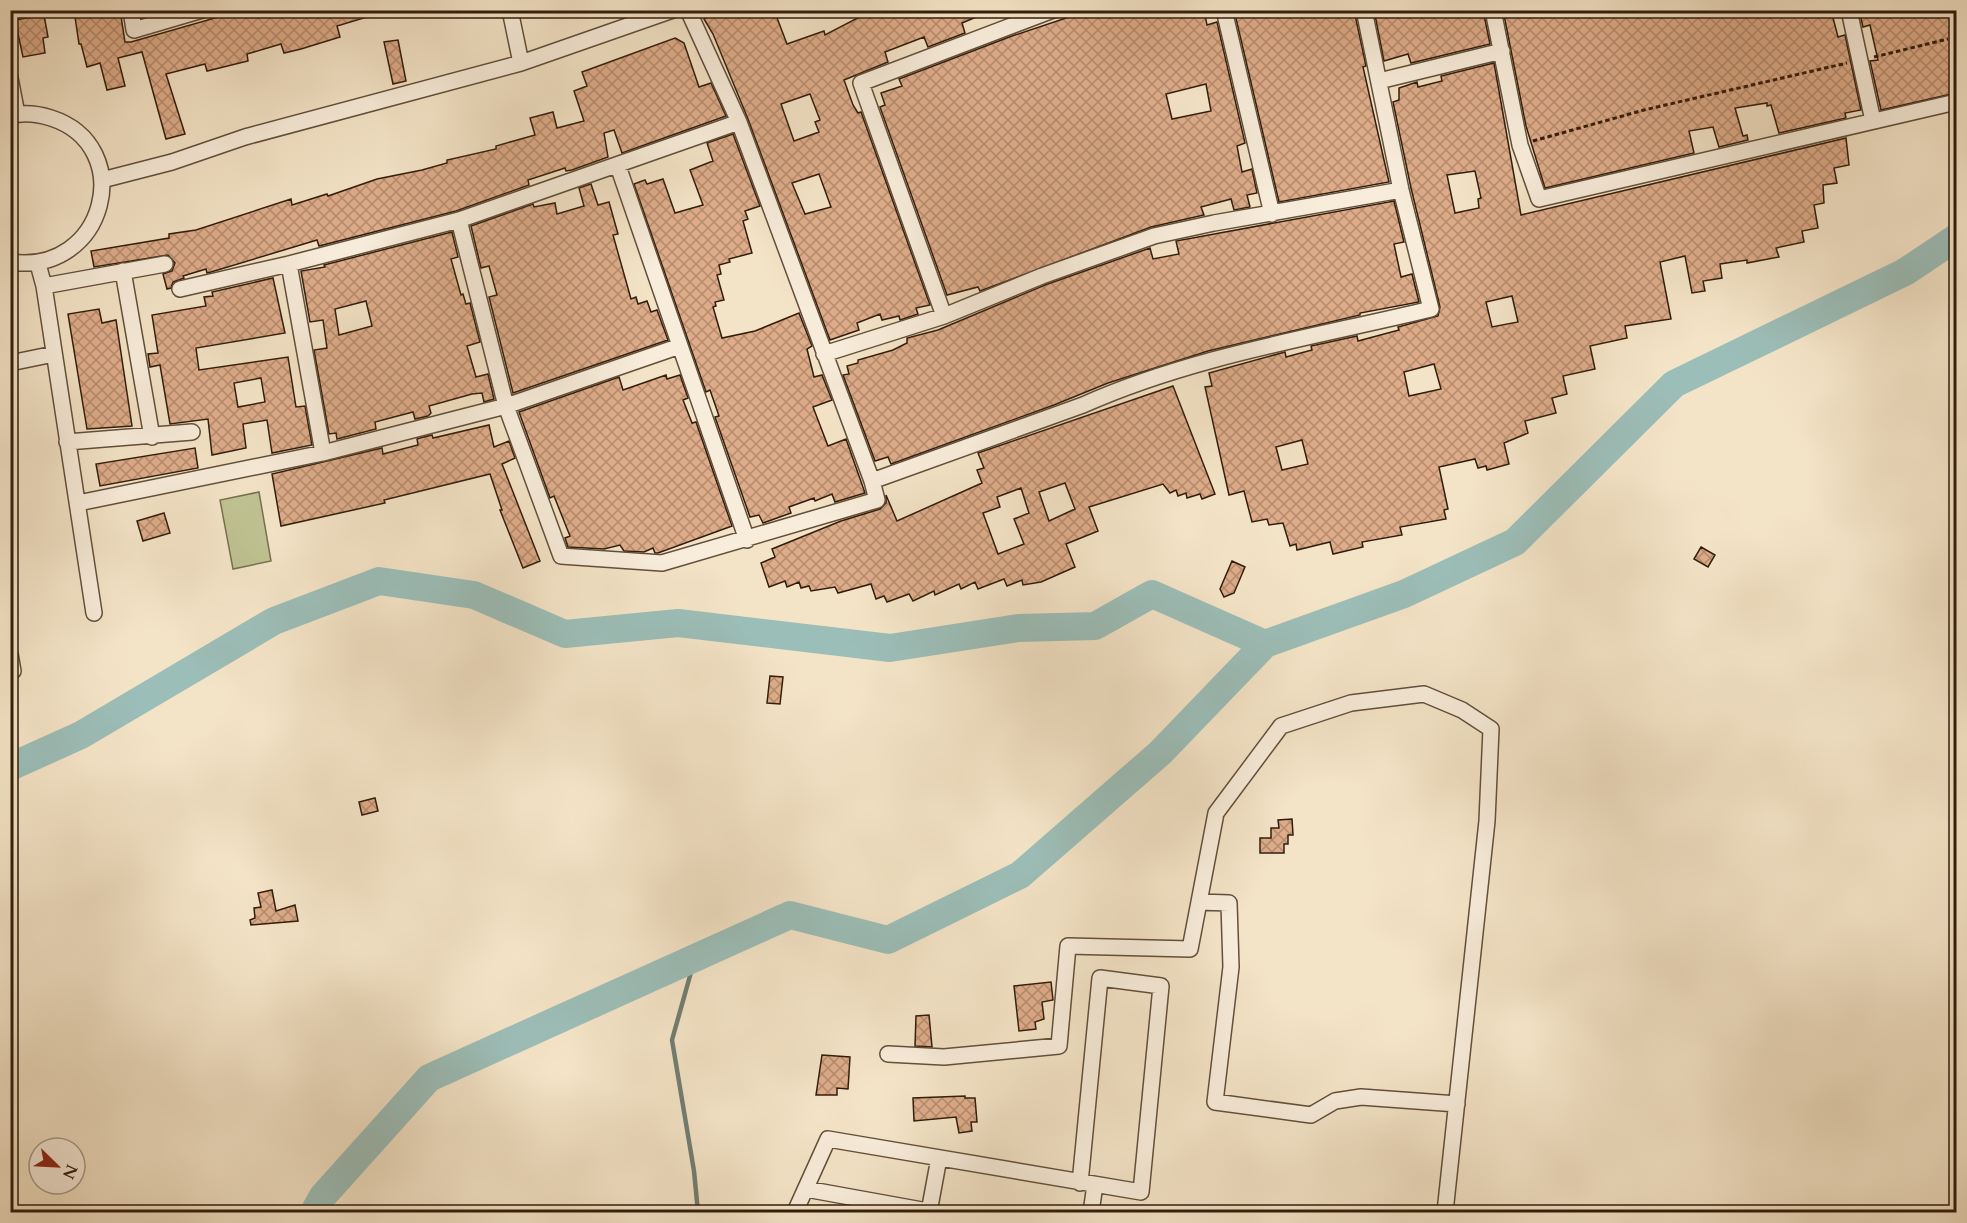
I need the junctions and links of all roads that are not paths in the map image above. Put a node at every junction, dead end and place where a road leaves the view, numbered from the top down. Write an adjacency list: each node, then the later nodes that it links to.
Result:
1 (131, 10): 2 (street)
2 (201, 10)
3 (510, 10): 12 (street)
4 (688, 10): 18 (street)
5 (1053, 10): 31 (street)
6 (1224, 10): 22 (street)
7 (1364, 10): 14 (street)
8 (1493, 10): 11 (street)
9 (1849, 10): 17 (street)
10 (668, 11): 12 (street)
11 (1502, 51): 14 (street); 17 (street)
12 (521, 63): 20 (street)
13 (10, 78): 16 (street)
14 (1378, 81): 21 (street)
15 (1956, 102): 17 (street)
16 (14, 115): 20 (street)
17 (1873, 121)
18 (738, 122): 19 (street); 34 (street)
19 (618, 166): 23 (street); 32 (street)
20 (102, 180): 25 (street)
21 (1401, 190): 22 (street); 41 (street)
22 (1272, 214): 31 (street)
23 (459, 220): 27 (street); 36 (street)
24 (10, 262): 25 (street)
25 (39, 264): 29 (street)
26 (165, 264): 28 (street)
27 (289, 264): 30 (street); 40 (street)
28 (123, 271): 29 (street); 38 (street)
29 (44, 286): 33 (street)
30 (180, 289)
31 (944, 316): 34 (street)
32 (680, 346): 36 (street); 43 (street)
33 (54, 354): 35 (street); 39 (street)
34 (824, 354): 41 (street)
35 (10, 363)
36 (506, 406): 40 (street); 43 (street)
37 (192, 432): 38 (street)
38 (152, 436): 39 (street)
39 (67, 442): 42 (street)
40 (323, 453): 42 (street)
41 (872, 481): 43 (street)
42 (78, 503): 44 (street)
43 (747, 540)
44 (94, 613)
45 (10, 654): 46 (street)
46 (10, 671)
47 (1199, 902): 48 (street); 49 (street); 49 (street)
48 (888, 1053)
49 (1457, 1104): 56 (street)
50 (939, 1158): 51 (street); 52 (street); 54 (street)
51 (1087, 1184): 51 (street); 55 (street)
52 (806, 1189): 53 (street); 54 (street)
53 (795, 1212)
54 (931, 1212)
55 (1091, 1212)
56 (1445, 1212)

